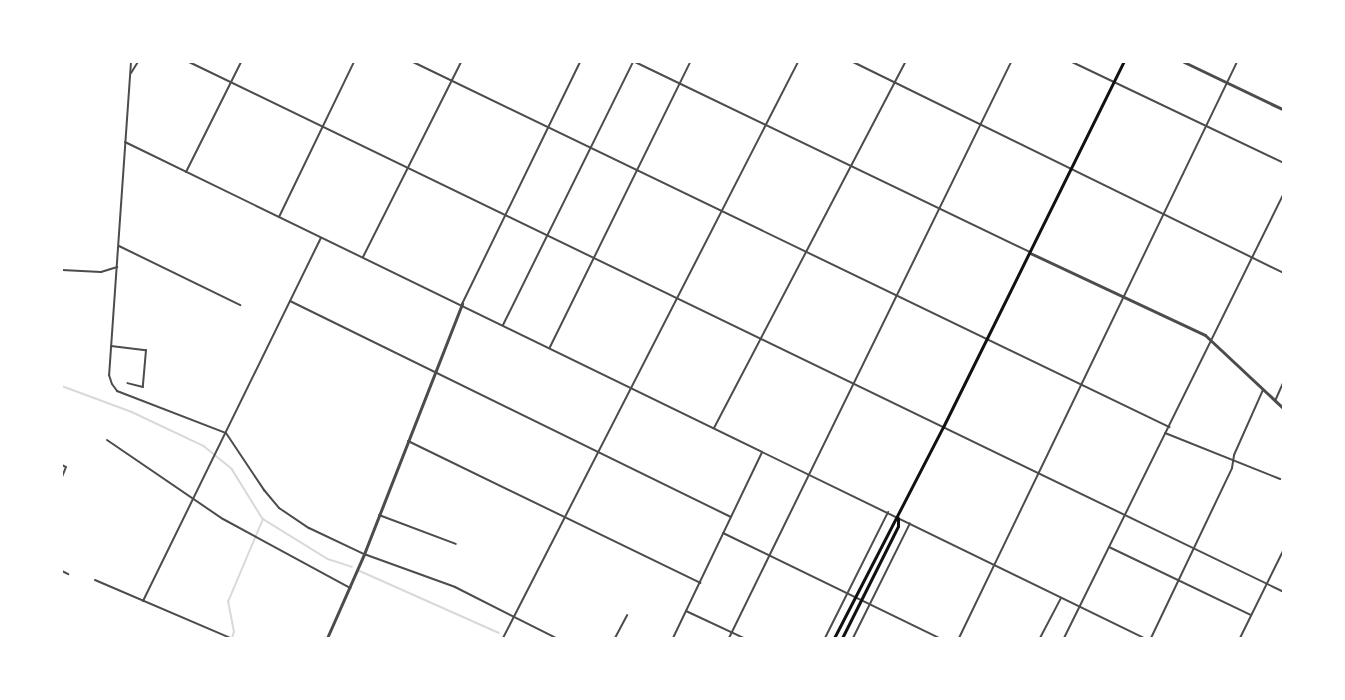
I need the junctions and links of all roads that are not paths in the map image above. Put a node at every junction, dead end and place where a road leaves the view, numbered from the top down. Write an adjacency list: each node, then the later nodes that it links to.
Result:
1 (131, 62): 19 (street)
2 (138, 62): 19 (street)
3 (189, 62): 23 (street)
4 (241, 62): 23 (street)
5 (354, 62): 30 (street)
6 (412, 62): 20 (street)
7 (461, 62): 20 (street)
8 (580, 62): 31 (street)
9 (634, 62): 24 (street); 33 (street)
10 (690, 62): 24 (street)
11 (798, 62): 27 (street)
12 (853, 62): 21 (street)
13 (905, 62): 21 (street)
14 (1011, 62): 28 (street)
15 (1072, 62): 22 (street)
16 (1123, 62): 22 (main road)
17 (1184, 62): 25 (street)
18 (1237, 62): 25 (street)
19 (130, 76): 32 (street)
20 (452, 80): 31 (street); 35 (street)
21 (895, 81): 28 (street); 36 (street)
22 (1113, 81): 29 (street); 37 (main road)
23 (231, 82): 30 (street); 39 (street)
24 (679, 83): 27 (street); 38 (street)
25 (1227, 83): 26 (street); 29 (street)
26 (1284, 110)
27 (766, 124): 36 (street); 42 (street)
28 (981, 124): 37 (street); 41 (street)
29 (1207, 126): 34 (street); 43 (street)
30 (322, 127): 35 (street); 45 (street)
31 (549, 127): 33 (street); 44 (street)
32 (125, 142): 39 (street); 48 (street)
33 (592, 147): 38 (street); 46 (street)
34 (1284, 163)
35 (408, 166): 44 (street); 51 (street)
36 (851, 166): 41 (street); 49 (street)
37 (1072, 166): 43 (street); 50 (main road)
38 (637, 169): 42 (street); 52 (street)
39 (186, 172): 45 (street)
40 (1284, 193): 53 (street)
41 (939, 209): 50 (street); 57 (street)
42 (720, 210): 49 (street); 58 (street)
43 (1165, 213): 53 (street); 59 (street)
44 (505, 214): 46 (street); 61 (street)
45 (279, 217): 47 (street)
46 (548, 234): 52 (street); 63 (street)
47 (321, 238): 51 (street); 60 (street)
48 (118, 246): 54 (street); 62 (street)
49 (806, 251): 57 (street); 64 (street)
50 (1030, 253): 59 (street); 65 (main road)
51 (363, 257): 61 (street)
52 (593, 257): 58 (street); 68 (street)
53 (1252, 257): 56 (street); 66 (street)
54 (117, 267): 55 (street); 67 (street)
55 (62, 270)
56 (1284, 273)
57 (897, 294): 65 (street); 72 (street)
58 (676, 296): 64 (street); 74 (street)
59 (1124, 297): 66 (street); 73 (street)
60 (290, 301): 69 (street); 81 (street)
61 (462, 304): 63 (street); 69 (street)
62 (240, 305)
63 (503, 325): 68 (street)
64 (763, 338): 72 (street); 80 (street)
65 (987, 339): 73 (street); 78 (main road)
66 (1212, 340): 75 (street); 79 (street)
67 (111, 346): 71 (street); 81 (street)
68 (549, 348): 74 (street)
69 (435, 372): 84 (street); 85 (street)
70 (1284, 381): 76 (street)
71 (127, 383)
72 (854, 384): 78 (street); 90 (street)
73 (1081, 385): 79 (street); 89 (street)
74 (632, 387): 80 (street); 85 (street)
75 (1263, 390): 76 (street); 87 (street)
76 (1275, 401): 77 (street)
77 (1284, 409)
78 (944, 427): 89 (street); 99 (main road)
79 (1168, 427): 82 (street)
80 (714, 428): 86 (street)
81 (226, 433): 93 (street); 106 (street)
82 (1165, 433): 87 (street); 96 (street)
83 (107, 440): 93 (street)
84 (408, 441): 95 (street); 97 (street)
85 (598, 451): 97 (street); 98 (street)
86 (763, 451): 90 (street); 98 (street)
87 (1233, 461): 92 (street); 104 (street)
88 (62, 465): 91 (street)
89 (1038, 473): 96 (street); 108 (street)
90 (810, 474): 94 (street); 107 (street)
91 (62, 477)
92 (1280, 479)
93 (194, 499): 115 (street); 120 (street)
94 (888, 512): 99 (street); 117 (street)
95 (379, 515): 102 (street); 106 (street)
96 (1124, 515): 103 (street); 104 (street)
97 (564, 516): 113 (street); 127 (street)
98 (731, 517): 101 (street)
99 (898, 517): 100 (street); 118 (main road); 121 (main road)
100 (909, 523): 108 (street); 122 (street)
101 (723, 532): 107 (street); 113 (street)
102 (456, 544)
103 (1109, 547): 112 (street); 123 (street)
104 (1194, 549): 112 (street); 114 (street)
105 (1284, 549): 114 (street)
106 (364, 554): 115 (street); 127 (street)
107 (770, 555): 117 (street); 128 (street)
108 (996, 566): 119 (street); 142 (street)
109 (62, 571): 110 (street)
110 (68, 574)
111 (95, 580): 120 (street)
112 (1179, 580): 126 (street); 146 (street)
113 (700, 583): 124 (street)
114 (1267, 583): 116 (street); 126 (street)
115 (350, 588): 130 (street)
116 (1284, 592)
117 (847, 594): 118 (street); 137 (street)
118 (854, 598): 121 (street); 138 (main road)
119 (1061, 598): 123 (street); 143 (street)
120 (143, 601): 129 (street)
121 (861, 601): 122 (street); 139 (main road)
122 (869, 605): 140 (street); 141 (street)
123 (1080, 607): 144 (street); 145 (street)
124 (686, 611): 128 (street); 134 (street)
125 (627, 615): 133 (street)
126 (1251, 615): 147 (street)
127 (513, 616): 131 (street); 132 (street)
128 (732, 632): 135 (street); 136 (street)
129 (230, 639)
130 (327, 639)
131 (503, 639)
132 (556, 639)
133 (615, 639)
134 (673, 639)
135 (729, 639)
136 (744, 639)
137 (825, 639)
138 (834, 639)
139 (842, 639)
140 (853, 639)
141 (939, 639)
142 (959, 639)
143 (1040, 639)
144 (1064, 639)
145 (1144, 639)
146 (1151, 639)
147 (1240, 639)

